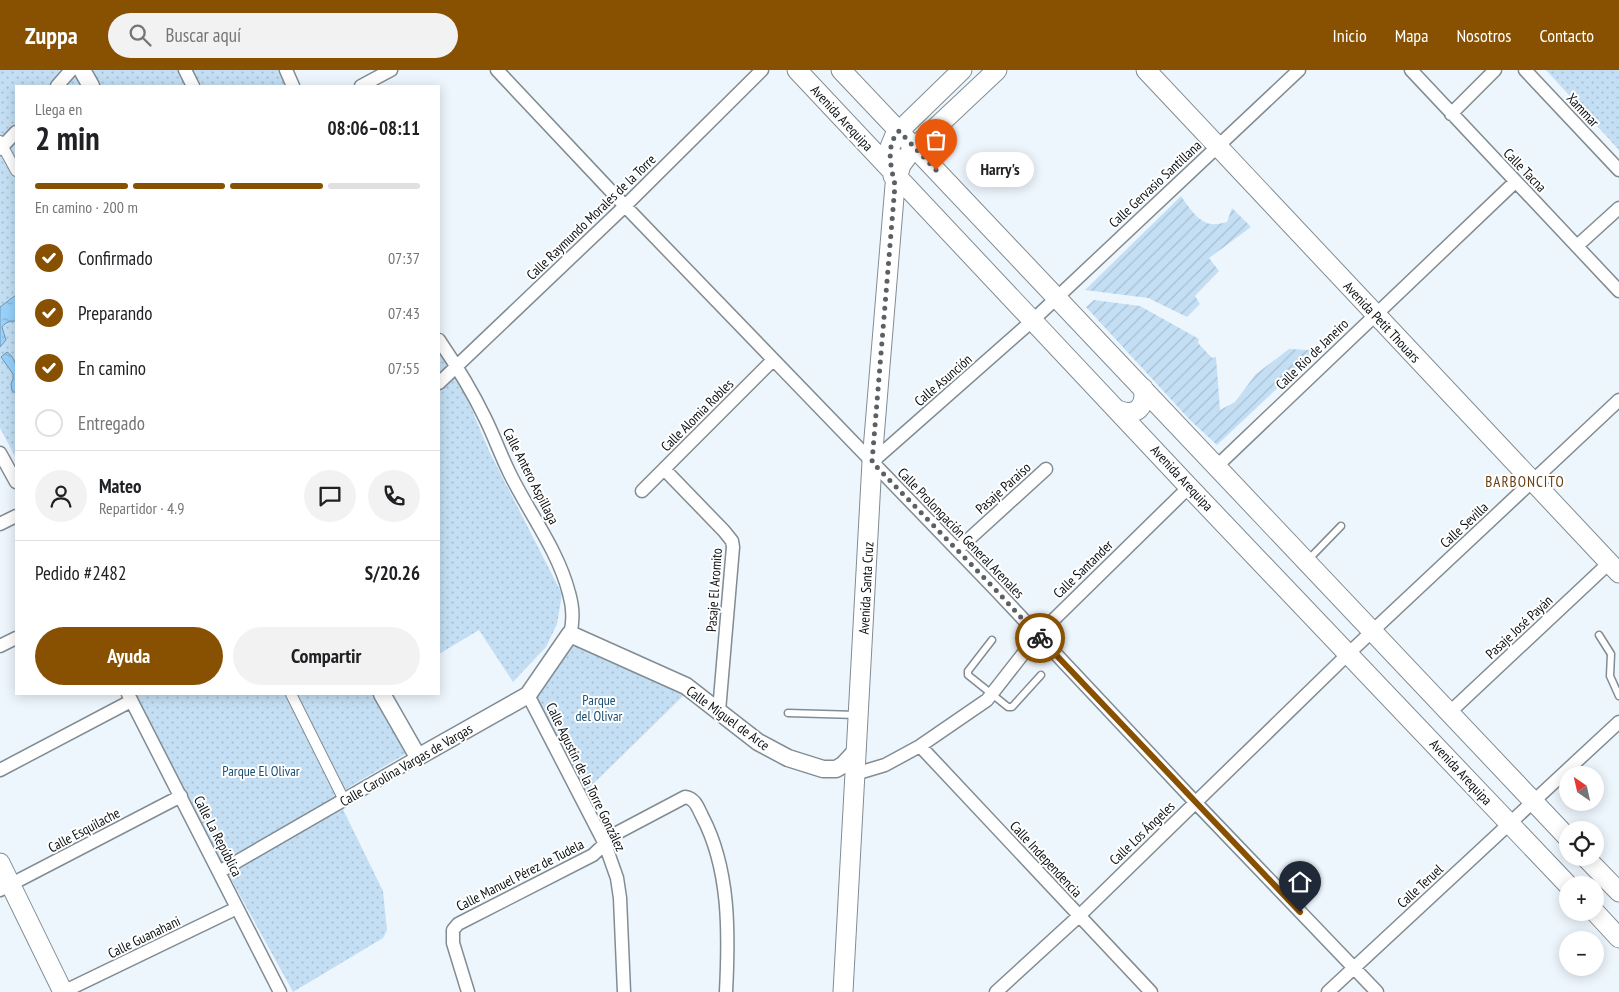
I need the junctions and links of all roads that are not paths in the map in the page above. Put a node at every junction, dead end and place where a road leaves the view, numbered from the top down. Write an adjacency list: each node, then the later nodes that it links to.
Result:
1 (71, 70): 17 (street)
2 (82, 70): 18 (street)
3 (184, 70): 19 (street)
4 (286, 70): 20 (street)
5 (390, 70): 21 (street)
6 (498, 70): 32 (street, Calle Prolongación General Arenales)
7 (762, 70): 32 (street, Calle Raymundo Morales de la Torre)
8 (797, 70): 30 (main road, Avenida Arequipa)
9 (842, 70): 23 (main road)
10 (962, 70): 23 (main road)
11 (997, 70): 27 (main road)
12 (1146, 70): 26 (main road, Avenida Petit Thouars)
13 (1299, 70): 26 (street, Calle Gervasio Santillana)
14 (1410, 70): 22 (street, Calle Tacna)
15 (1495, 70): 22 (street)
16 (1525, 70): 29 (street, Xammar)
17 (58, 85)
18 (90, 85)
19 (192, 85)
20 (293, 85)
21 (363, 85)
22 (1451, 114): 31 (street, Calle Tacna)
23 (899, 131): 27 (main road); 30 (main road)
24 (15, 133): 25 (street)
25 (1, 145): 28 (street)
26 (1218, 146): 36 (street, Calle Gervasio Santillana); 37 (main road, Avenida Petit Thouars)
27 (914, 148): 30 (main road); 36 (main road)
28 (15, 170)
29 (1619, 170)
30 (895, 178): 38 (main road, Avenida Arequipa); 47 (main road, Avenida Santa Cruz)
31 (1515, 182): 34 (street, Calle Tacna); 37 (street, Calle Río de Janeiro)
32 (625, 206): 40 (street, Calle Prolongación General Arenales); 41 (street, Calle Raymundo Morales de la Torre)
33 (1619, 208): 34 (street)
34 (1577, 246): 35 (street, Calle Tacna)
35 (1619, 291)
36 (1057, 297): 38 (street, Calle Gervasio Santillana); 43 (main road)
37 (1375, 315): 48 (street, Calle Río de Janeiro); 52 (main road, Avenida Petit Thouars)
38 (1032, 321): 45 (main road, Avenida Arequipa); 47 (street, Calle Asunción)
39 (440, 342): 41 (street, Calle Antero Aspillaga)
40 (773, 360): 47 (street, Calle Prolongación General Arenales); 49 (street, Calle Alomia Robles)
41 (456, 366): 42 (street, Calle Raymundo Morales de la Torre); 62 (street, Calle Antero Aspillaga)
42 (440, 382)
43 (1143, 388): 45 (main road); 48 (main road)
44 (1619, 400): 52 (street, Calle Sevilla)
45 (1118, 410): 53 (main road, Avenida Arequipa)
46 (0, 452): 51 (street)
47 (872, 462): 58 (street, Calle Prolongación General Arenales); 79 (main road, Avenida Santa Cruz)
48 (1217, 466): 59 (main road)
49 (664, 469): 54 (street, Calle Alomia Robles); 76 (street, Pasaje El Aromito)
50 (1046, 469): 58 (street, Pasaje Paraíso)
51 (15, 480)
52 (1533, 482): 60 (main road, Avenida Petit Thouars); 61 (street, Calle Sevilla)
53 (1189, 487): 64 (street, Calle Santander); 68 (main road, Avenida Arequipa)
54 (642, 491)
55 (15, 516): 56 (street)
56 (0, 524)
57 (1341, 526): 59 (lane)
58 (958, 550): 64 (street, Calle Prolongación General Arenales)
59 (1307, 561): 61 (main road)
60 (1614, 568): 77 (street, Pasaje José Payán)
61 (1373, 631): 68 (street, Calle Los Ángeles); 77 (main road)
62 (570, 634): 73 (street, Calle Carolina Vargas de Vargas); 76 (street, Calle Miguel de Arce)
63 (1599, 635): 74 (lane)
64 (1037, 636): 70 (street, Calle Santander); 89 (street, Calle Prolongación General Arenales)
65 (15, 638): 67 (street)
66 (992, 640): 70 (lane)
67 (0, 646)
68 (1349, 654): 89 (street, Calle Los Ángeles); 90 (main road, Avenida Arequipa)
69 (1041, 675): 70 (lane)
70 (992, 694): 81 (street, Calle Santander)
71 (292, 695): 87 (street)
72 (383, 695): 83 (street)
73 (528, 695): 83 (street, Calle Carolina Vargas de Vargas); 92 (street, Calle Agustín de la Torre González)
74 (1619, 696)
75 (129, 697): 84 (street); 86 (street, Calle La República)
76 (719, 711): 82 (street, Calle Miguel de Arce)
77 (1450, 712): 88 (main road)
78 (788, 714): 79 (lane)
79 (859, 715): 82 (main road, Avenida Santa Cruz)
80 (1619, 722): 88 (street, Calle Teruel)
81 (920, 746): 85 (street, Calle Santander); 100 (street, Calle Independencia)
82 (857, 750): 85 (main road, Avenida Santa Cruz)
83 (418, 757): 87 (street, Calle Carolina Vargas de Vargas)
84 (0, 770)
85 (855, 774): 109 (main road, Avenida Santa Cruz)
86 (181, 796): 95 (street, Calle La República); 97 (street, Calle Esquilache)
87 (344, 800): 95 (street, Calle Carolina Vargas de Vargas)
88 (1532, 801): 90 (street, Calle Teruel); 91 (main road)
89 (1195, 802): 100 (street, Calle Los Ángeles); 103 (street, Calle Prolongación General Arenales)
90 (1509, 823): 96 (main road, Avenida Arequipa); 103 (street, Calle Teruel)
91 (1559, 829)
92 (605, 844): 106 (street, Calle Manuel Pérez de Tudela); 107 (street, Calle Agustín de la Torre González); 108 (street, Calle Manuel Pérez de Tudela)
93 (0, 863): 97 (main road)
94 (1594, 866): 98 (main road)
95 (219, 872): 99 (street, Calle La República)
96 (1559, 876)
97 (6, 887): 104 (main road)
98 (1619, 892)
99 (237, 908): 104 (street, Calle Guanahani); 105 (street, Calle La República)
100 (1079, 916): 110 (street, Calle Los Ángeles); 111 (street, Calle Independencia)
101 (1603, 921): 102 (main road)
102 (1619, 938)
103 (1354, 967): 112 (street, Calle Teruel); 113 (street, Calle Prolongación General Arenales)
104 (63, 992)
105 (280, 992)
106 (468, 992)
107 (624, 992)
108 (726, 992)
109 (844, 992)
110 (996, 992)
111 (1151, 992)
112 (1328, 992)
113 (1377, 992)

